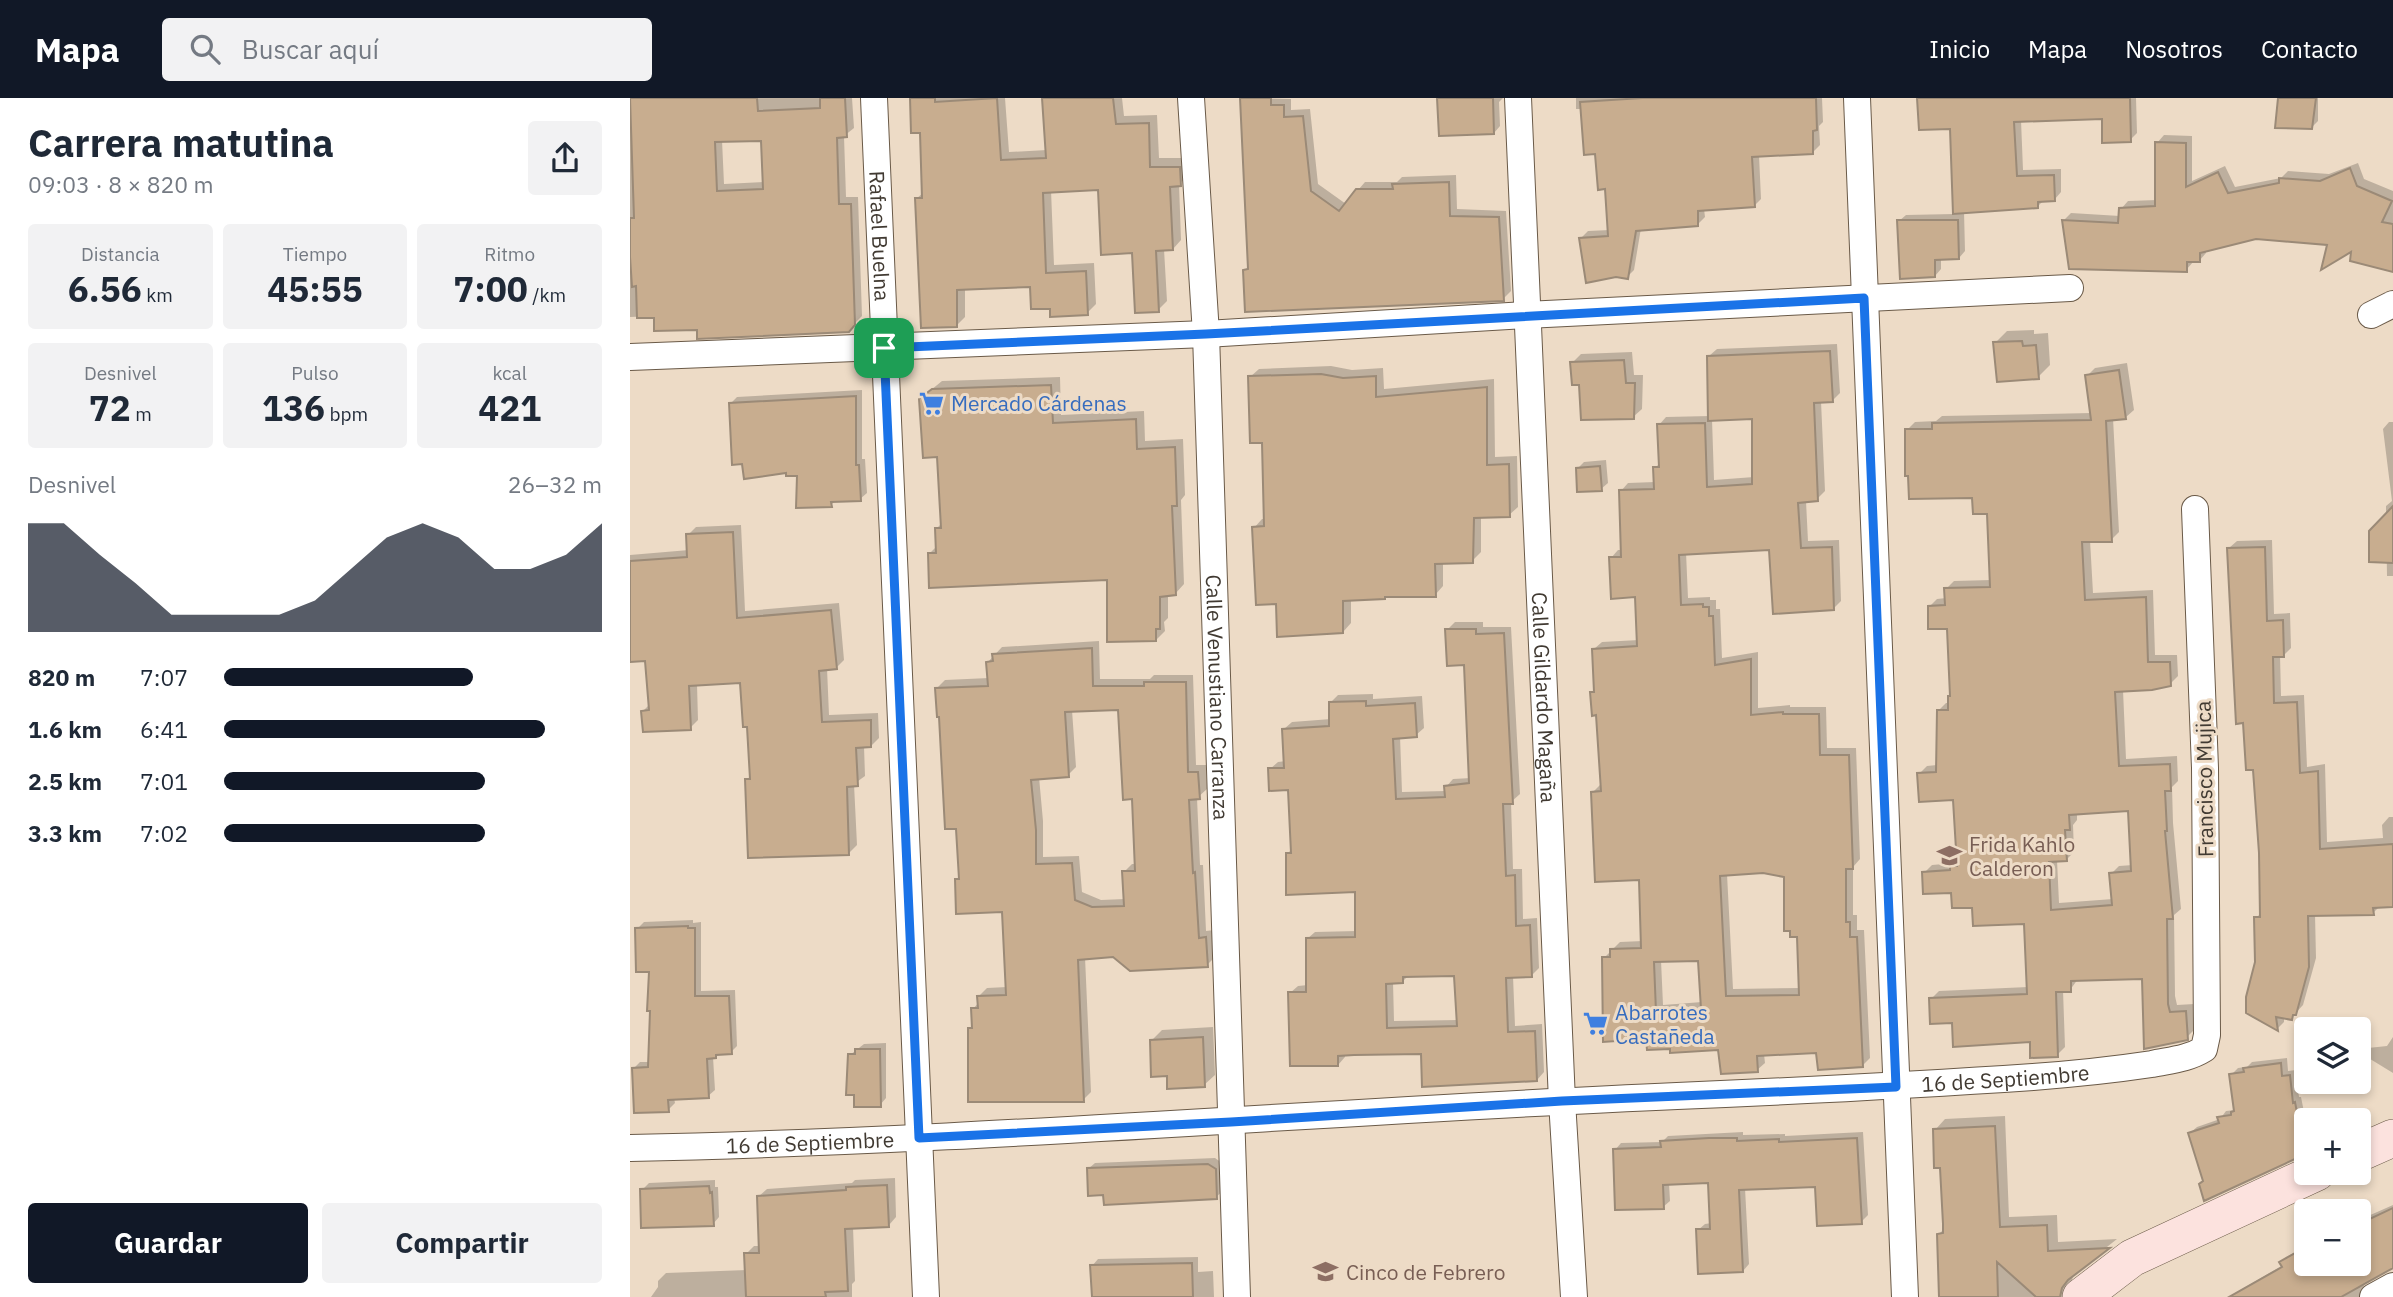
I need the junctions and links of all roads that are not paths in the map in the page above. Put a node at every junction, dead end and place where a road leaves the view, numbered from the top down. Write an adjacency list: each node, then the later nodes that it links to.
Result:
1 (874, 98): 9 (street, Rafael Buelna)
2 (1191, 98): 8 (street, Calle Venustiano Carranza)
3 (1518, 98): 7 (street, Calle Gildardo Magaña)
4 (1857, 98): 6 (street)
5 (2070, 288): 6 (street)
6 (1864, 298): 7 (street); 13 (street)
7 (1527, 315): 8 (street); 14 (street, Calle Gildardo Magaña)
8 (1206, 334): 9 (street); 15 (street, Calle Venustiano Carranza)
9 (884, 348): 10 (street); 16 (street, Rafael Buelna)
10 (630, 357)
11 (2195, 509): 12 (street, Francisco Mujica)
12 (2204, 1048): 13 (street, 16 de Septiembre)
13 (1896, 1087): 14 (street, 16 de Septiembre); 25 (street)
14 (1562, 1101): 15 (street, 16 de Septiembre); 24 (street, Calle Gildardo Magaña)
15 (1231, 1122): 16 (street, 16 de Septiembre); 23 (street, Calle Venustiano Carranza)
16 (919, 1138): 18 (street, 16 de Septiembre); 22 (street, Rafael Buelna)
17 (2393, 1138): 19 (street)
18 (630, 1148)
19 (2371, 1148)
20 (2294, 1183): 26 (street)
21 (2393, 1286): 27 (street)
22 (926, 1297)
23 (1237, 1297)
24 (1574, 1297)
25 (1905, 1297)
26 (2081, 1297)
27 (2373, 1297)

